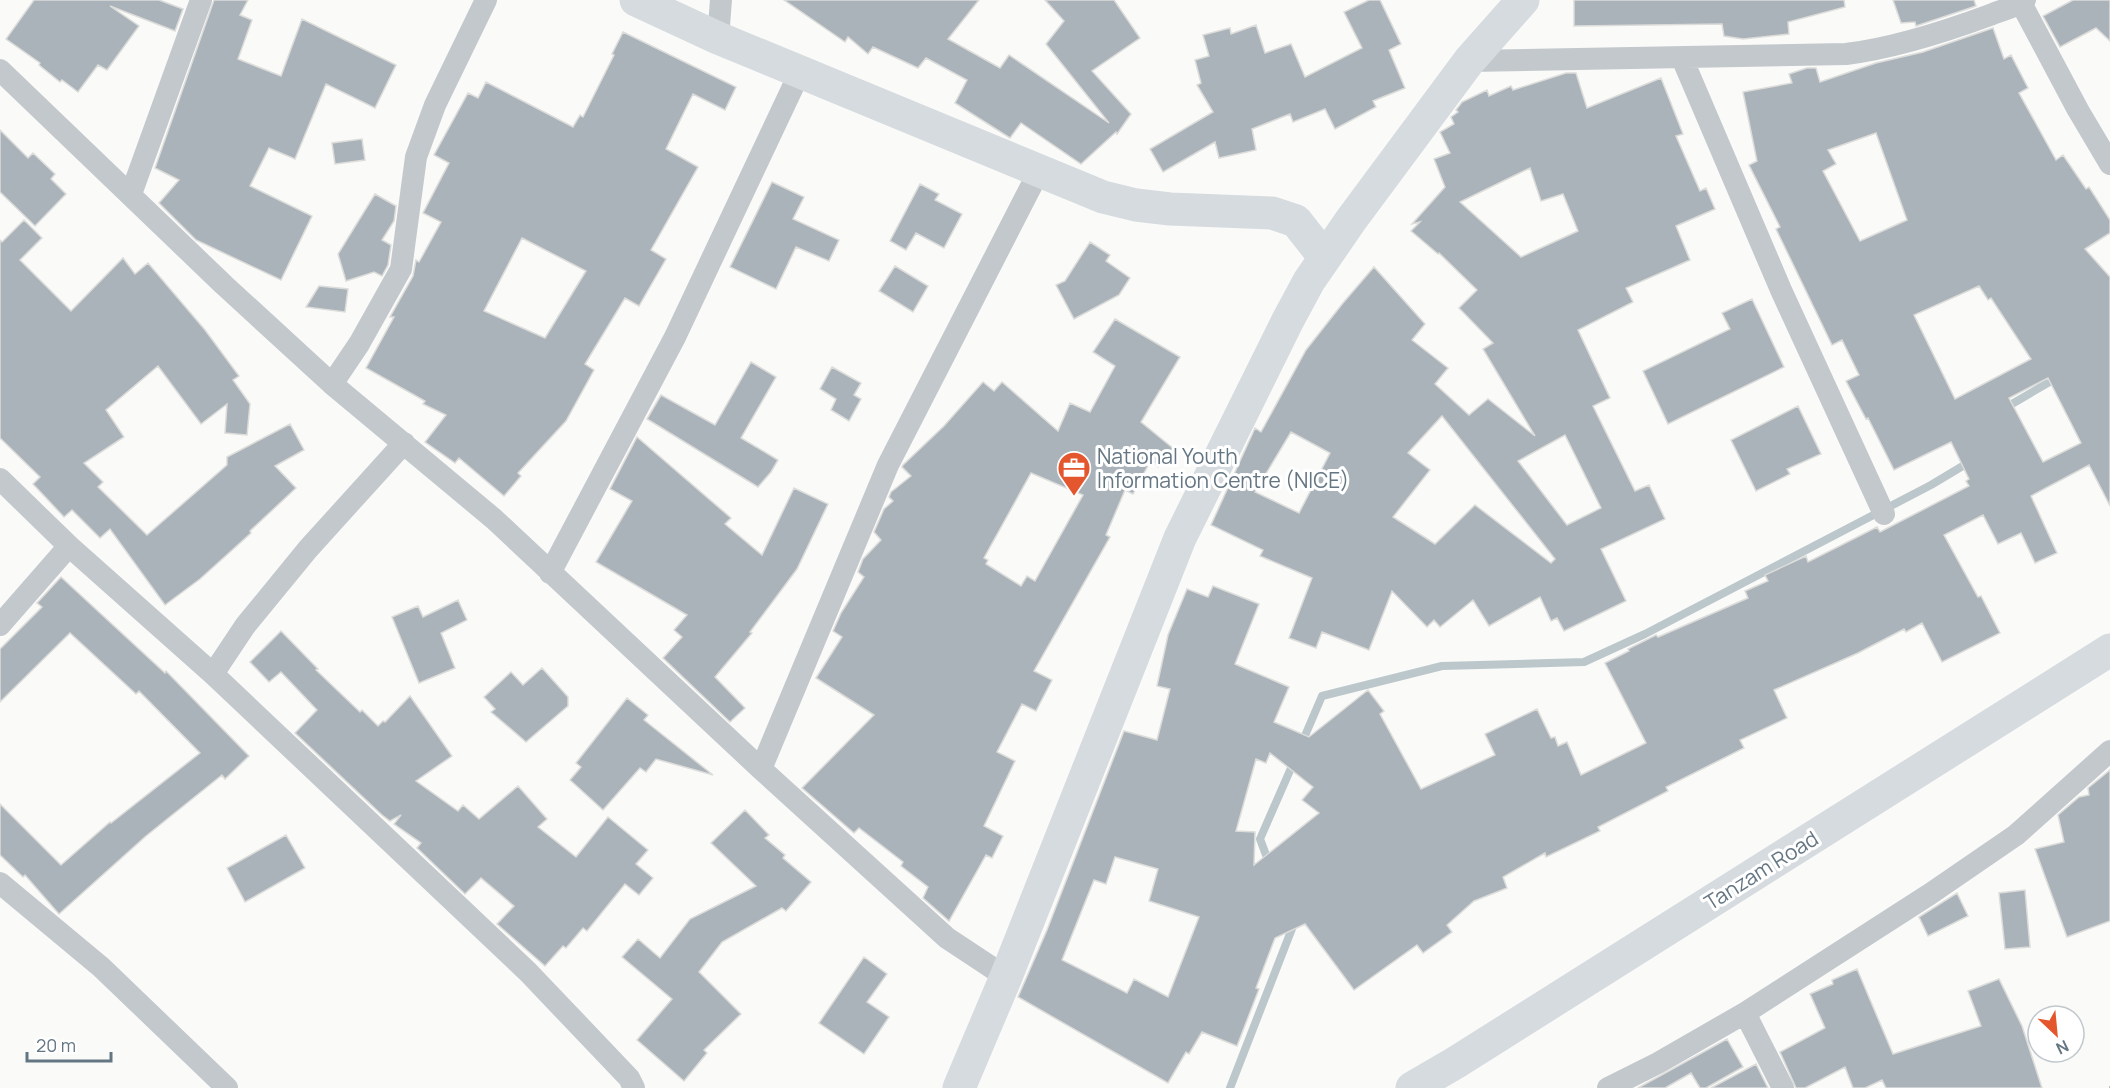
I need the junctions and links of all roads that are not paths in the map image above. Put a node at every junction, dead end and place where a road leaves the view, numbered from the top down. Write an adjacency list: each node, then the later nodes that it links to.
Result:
1 (201, 0): 14 (street)
2 (486, 0): 16 (street)
3 (636, 0): 7 (main road)
4 (721, 0): 7 (street)
5 (1523, 0): 9 (main road)
6 (2023, 2): 8 (street); 12 (street)
7 (718, 38): 11 (main road)
8 (1682, 58): 9 (street); 19 (street)
9 (1469, 61): 15 (main road)
10 (0, 70): 14 (street)
11 (801, 72): 13 (main road); 21 (street)
12 (2110, 164)
13 (1039, 171): 15 (main road); 26 (street)
14 (130, 194): 16 (street)
15 (1325, 258): 28 (main road)
16 (332, 384): 17 (street)
17 (404, 443): 21 (street); 24 (street)
18 (0, 479): 20 (street)
19 (1884, 514)
20 (69, 546): 22 (street); 24 (street)
21 (550, 573): 26 (street)
22 (0, 625)
23 (2110, 650): 33 (main road, Tanzam Road)
24 (213, 674): 31 (street)
25 (2110, 751): 29 (street)
26 (761, 769): 28 (street)
27 (0, 883): 30 (street)
28 (1006, 977): 32 (main road)
29 (1745, 1013): 34 (street); 35 (street)
30 (227, 1088)
31 (634, 1088)
32 (959, 1088)
33 (1412, 1088)
34 (1608, 1088)
35 (1783, 1088)

